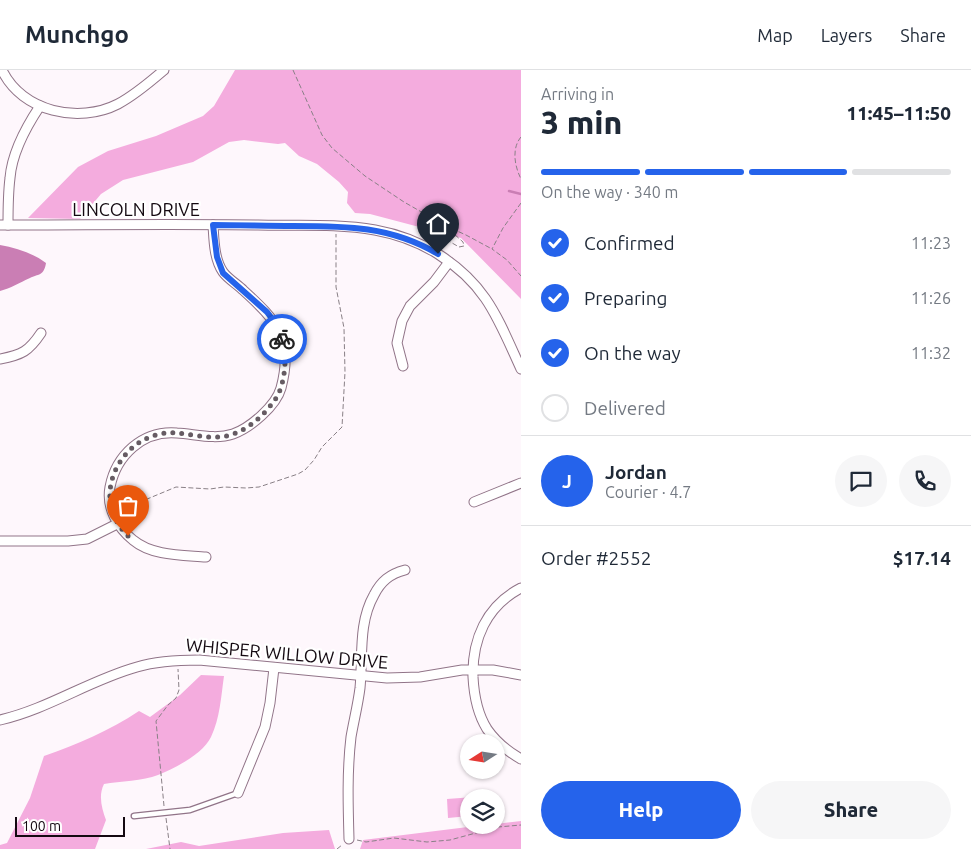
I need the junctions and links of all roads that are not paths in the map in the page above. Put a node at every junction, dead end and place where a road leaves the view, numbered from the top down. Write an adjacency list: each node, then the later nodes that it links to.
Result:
1 (2, 70): 3 (street)
2 (164, 70): 3 (street)
3 (40, 106): 4 (street)
4 (4, 225): 5 (street, LINCOLN DRIVE)
5 (213, 225): 6 (street, LINCOLN DRIVE); 13 (street)
6 (449, 262): 9 (street); 10 (street, LINCOLN DRIVE)
7 (41, 333): 8 (street)
8 (0, 359)
9 (403, 366)
10 (521, 368)
11 (521, 482): 12 (street)
12 (474, 502)
13 (118, 525): 14 (street); 15 (street)
14 (0, 541)
15 (206, 557)
16 (405, 570): 21 (street)
17 (521, 588): 19 (street)
18 (274, 668): 21 (street, WHISPER WILLOW DRIVE); 22 (street, WHISPER WILLOW DRIVE); 24 (street)
19 (473, 670): 20 (street, WHISPER WILLOW DRIVE); 21 (street, WHISPER WILLOW DRIVE); 23 (street)
20 (521, 675)
21 (360, 676): 26 (street)
22 (0, 720)
23 (521, 759)
24 (238, 793): 25 (lane)
25 (134, 816)
26 (349, 839)

